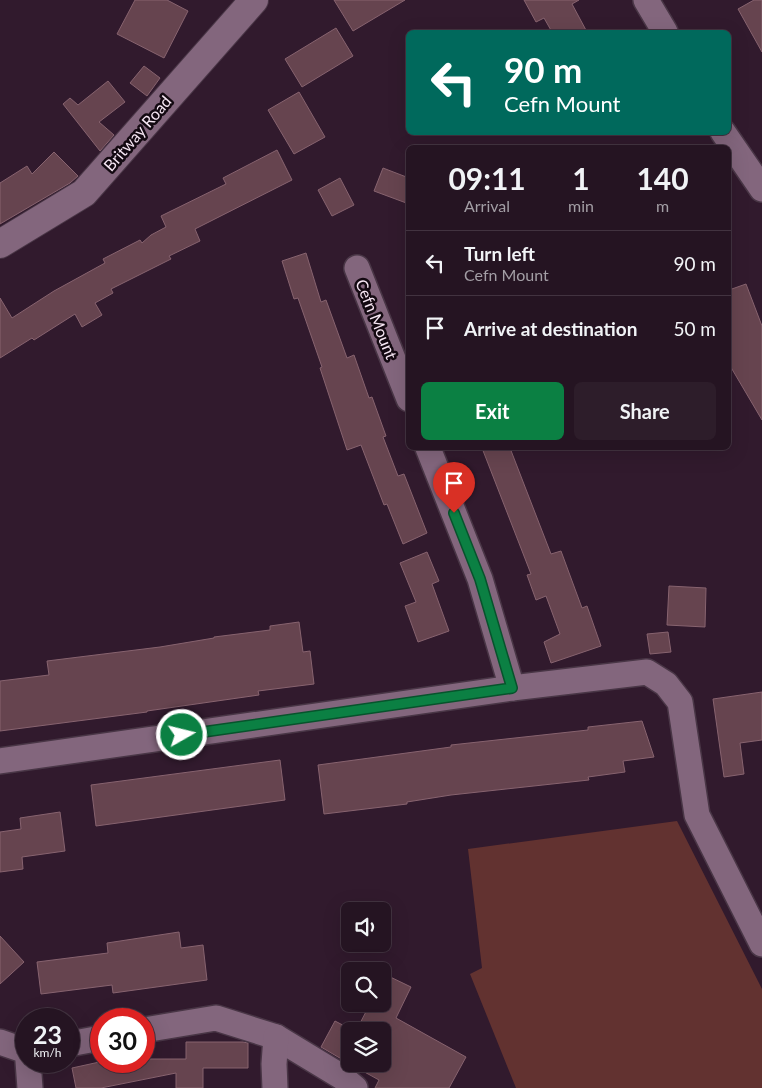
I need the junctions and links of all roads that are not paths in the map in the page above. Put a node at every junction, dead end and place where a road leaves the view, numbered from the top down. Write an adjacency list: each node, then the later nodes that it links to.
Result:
1 (254, 0): 6 (street, Britway Road)
2 (646, 0): 3 (street)
3 (664, 30)
4 (725, 135): 5 (street)
5 (762, 189)
6 (0, 244)
7 (357, 268): 8 (street, Cefn Mount)
8 (406, 391)
9 (429, 450): 10 (street)
10 (512, 688): 11 (street); 12 (street)
11 (0, 761)
12 (762, 944)
13 (155, 1028): 14 (street)
14 (276, 1037): 19 (street); 20 (street)
15 (0, 1042): 16 (street)
16 (15, 1048)
17 (29, 1073): 18 (street)
18 (30, 1088)
19 (275, 1088)
20 (355, 1088)

